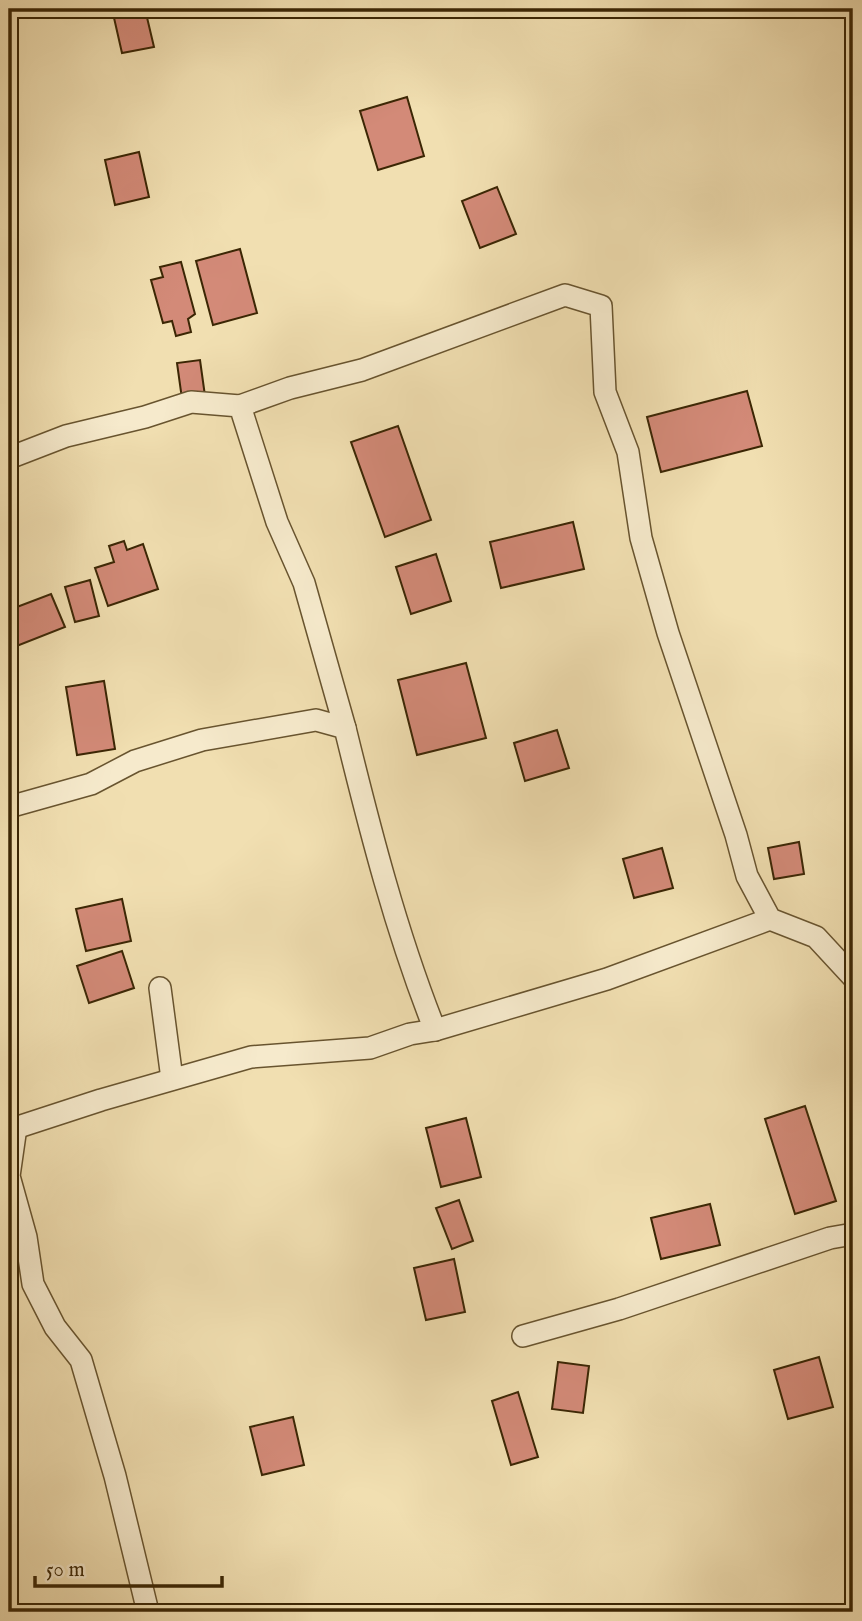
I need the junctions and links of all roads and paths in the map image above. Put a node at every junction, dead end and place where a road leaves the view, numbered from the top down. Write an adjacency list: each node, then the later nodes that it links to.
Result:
1 (240, 406): 2 (street); 3 (street); 5 (street)
2 (9, 458)
3 (345, 728): 4 (street); 8 (street)
4 (9, 807)
5 (770, 919): 6 (street); 8 (street)
6 (853, 977)
7 (160, 988): 9 (street)
8 (435, 1030): 9 (street)
9 (172, 1079): 10 (street)
10 (12, 1128): 13 (street)
11 (853, 1234): 12 (street)
12 (523, 1336)
13 (148, 1612)

